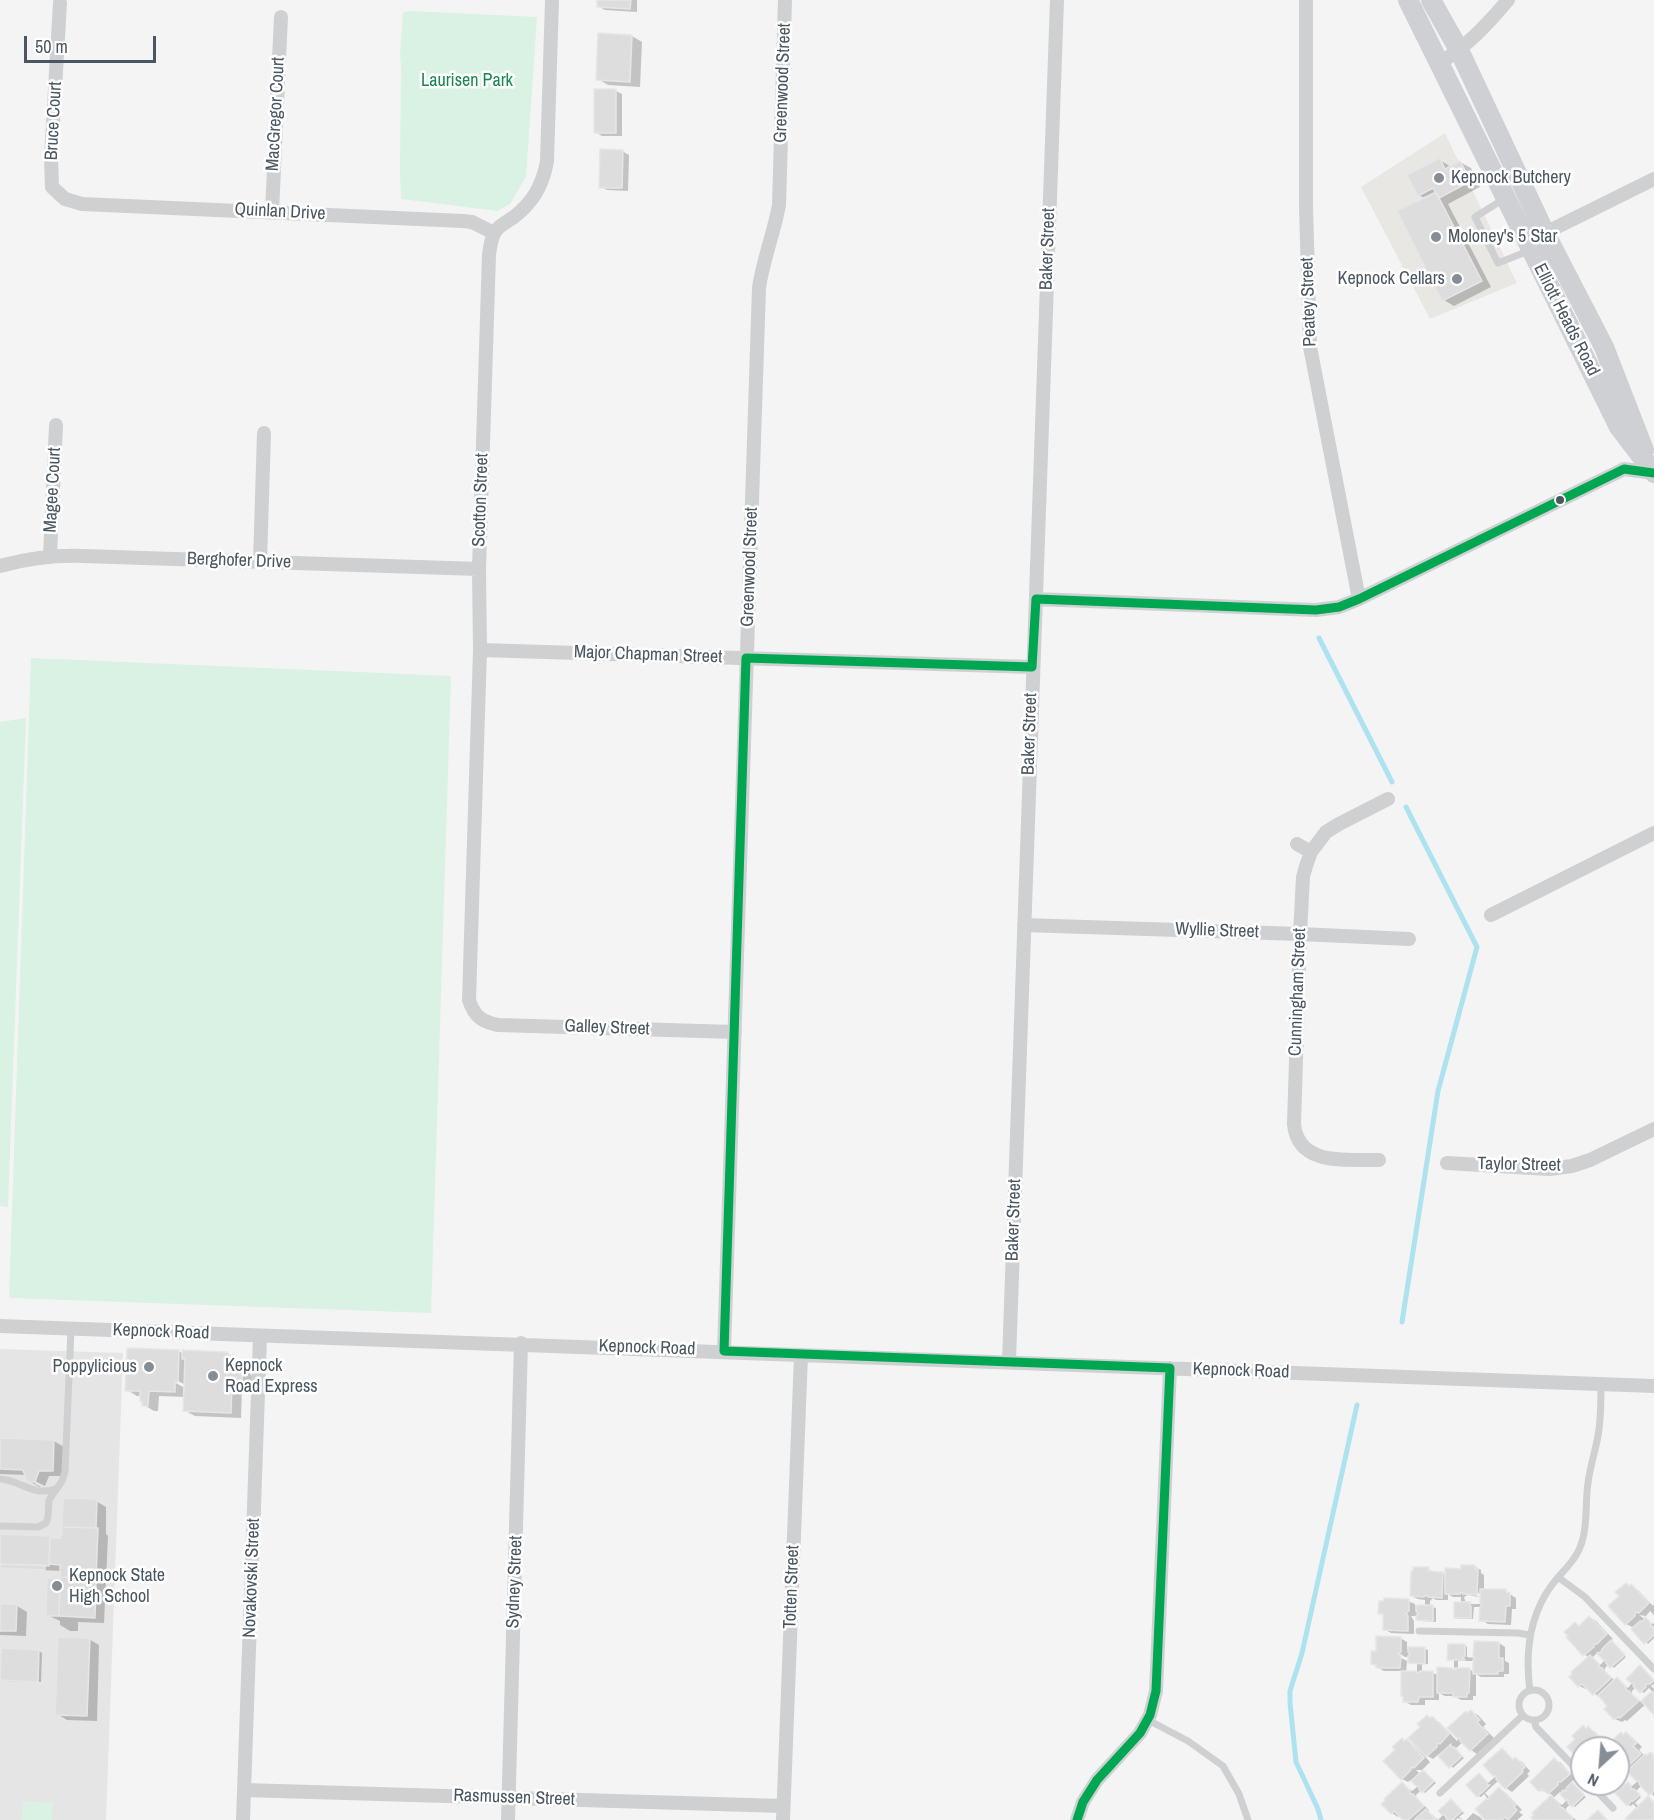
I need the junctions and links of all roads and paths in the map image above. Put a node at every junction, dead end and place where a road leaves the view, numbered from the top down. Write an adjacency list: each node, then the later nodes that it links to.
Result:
1 (552, 0): 17 (street)
2 (785, 0): 29 (street, Greenwood Street)
3 (1057, 0): 26 (street, Baker Street)
4 (1306, 0): 27 (street, Peatey Street)
5 (1408, 0): 11 (street, Elliott Heads Road)
6 (1431, 0): 10 (street, Elliott Heads Road)
7 (1508, 0): 10 (street)
8 (60, 3): 14 (street, Bruce Court)
9 (280, 17): 15 (street, MacGregor Court)
10 (1460, 50): 11 (street); 16 (street, Elliott Heads Road)
11 (1440, 63): 13 (street, Elliott Heads Road)
12 (1654, 179): 16 (street)
13 (1506, 198): 18 (street, Elliott Heads Road); 18 (lane)
14 (64, 199): 15 (street, Quinlan Drive)
15 (272, 212): 17 (street, Quinlan Drive)
16 (1545, 232): 21 (street, Elliott Heads Road)
17 (494, 233): 25 (street, Scotton Street)
18 (1531, 250): 21 (street, Elliott Heads Road)
19 (56, 425): 22 (street, Magee Court)
20 (264, 433): 23 (street)
21 (1654, 473): 27 (street)
22 (50, 555): 23 (street, Berghofer Drive); 24 (street, Berghofer Drive)
23 (260, 562): 25 (street, Berghofer Drive)
24 (0, 566)
25 (478, 569): 28 (street, Scotton Street)
26 (1036, 599): 27 (street); 30 (street, Baker Street)
27 (1359, 599)
28 (480, 650): 29 (street, Major Chapman Street); 39 (street, Scotton Street)
29 (746, 658): 30 (street, Major Chapman Street); 40 (street, Greenwood Street)
30 (1032, 667): 36 (street, Baker Street)
31 (1388, 799): 34 (street, Cunningham Street)
32 (1654, 832): 35 (street)
33 (1297, 844): 34 (street)
34 (1311, 852): 37 (street, Cunningham Street)
35 (1491, 915)
36 (1024, 925): 37 (street, Wyllie Street); 50 (street, Baker Street)
37 (1300, 934): 38 (street, Wyllie Street); 42 (street, Cunningham Street)
38 (1409, 939)
39 (479, 1018): 40 (street, Galley Street)
40 (735, 1032): 48 (street, Greenwood Street)
41 (1654, 1129): 43 (street, Taylor Street)
42 (1379, 1160)
43 (1447, 1163)
44 (0, 1326): 45 (street, Kepnock Road)
45 (71, 1328): 46 (street, Kepnock Road); 55 (lane)
46 (260, 1336): 47 (street, Kepnock Road); 66 (street, Novakovski Street)
47 (521, 1343): 48 (street, Kepnock Road); 69 (street, Sydney Street)
48 (724, 1351): 49 (street, Kepnock Road)
49 (801, 1355): 50 (street, Kepnock Road); 71 (street, Totten Street)
50 (1009, 1361): 51 (street, Kepnock Road)
51 (1170, 1368): 52 (street, Kepnock Road); 63 (street)
52 (1601, 1384): 53 (street, Kepnock Road); 57 (lane)
53 (1654, 1386)
54 (0, 1479): 55 (lane)
55 (57, 1487): 56 (lane)
56 (0, 1526)
57 (1558, 1577): 59 (lane); 60 (lane)
58 (1419, 1631): 59 (lane)
59 (1530, 1635): 61 (lane)
60 (1654, 1668)
61 (1530, 1691): 62 (lane); 64 (lane)
62 (1523, 1715): 64 (lane); 67 (lane)
63 (1148, 1720): 74 (street); 75 (lane)
64 (1534, 1720): 65 (lane)
65 (1570, 1762)
66 (244, 1790): 69 (street, Rasmussen Street); 72 (street, Novakovski Street)
67 (1440, 1793)
68 (1602, 1796): 70 (lane)
69 (509, 1798): 71 (street, Rasmussen Street); 73 (street, Sydney Street)
70 (1613, 1808)
71 (783, 1813)
72 (243, 1820)
73 (508, 1820)
74 (1077, 1820)
75 (1248, 1820)

